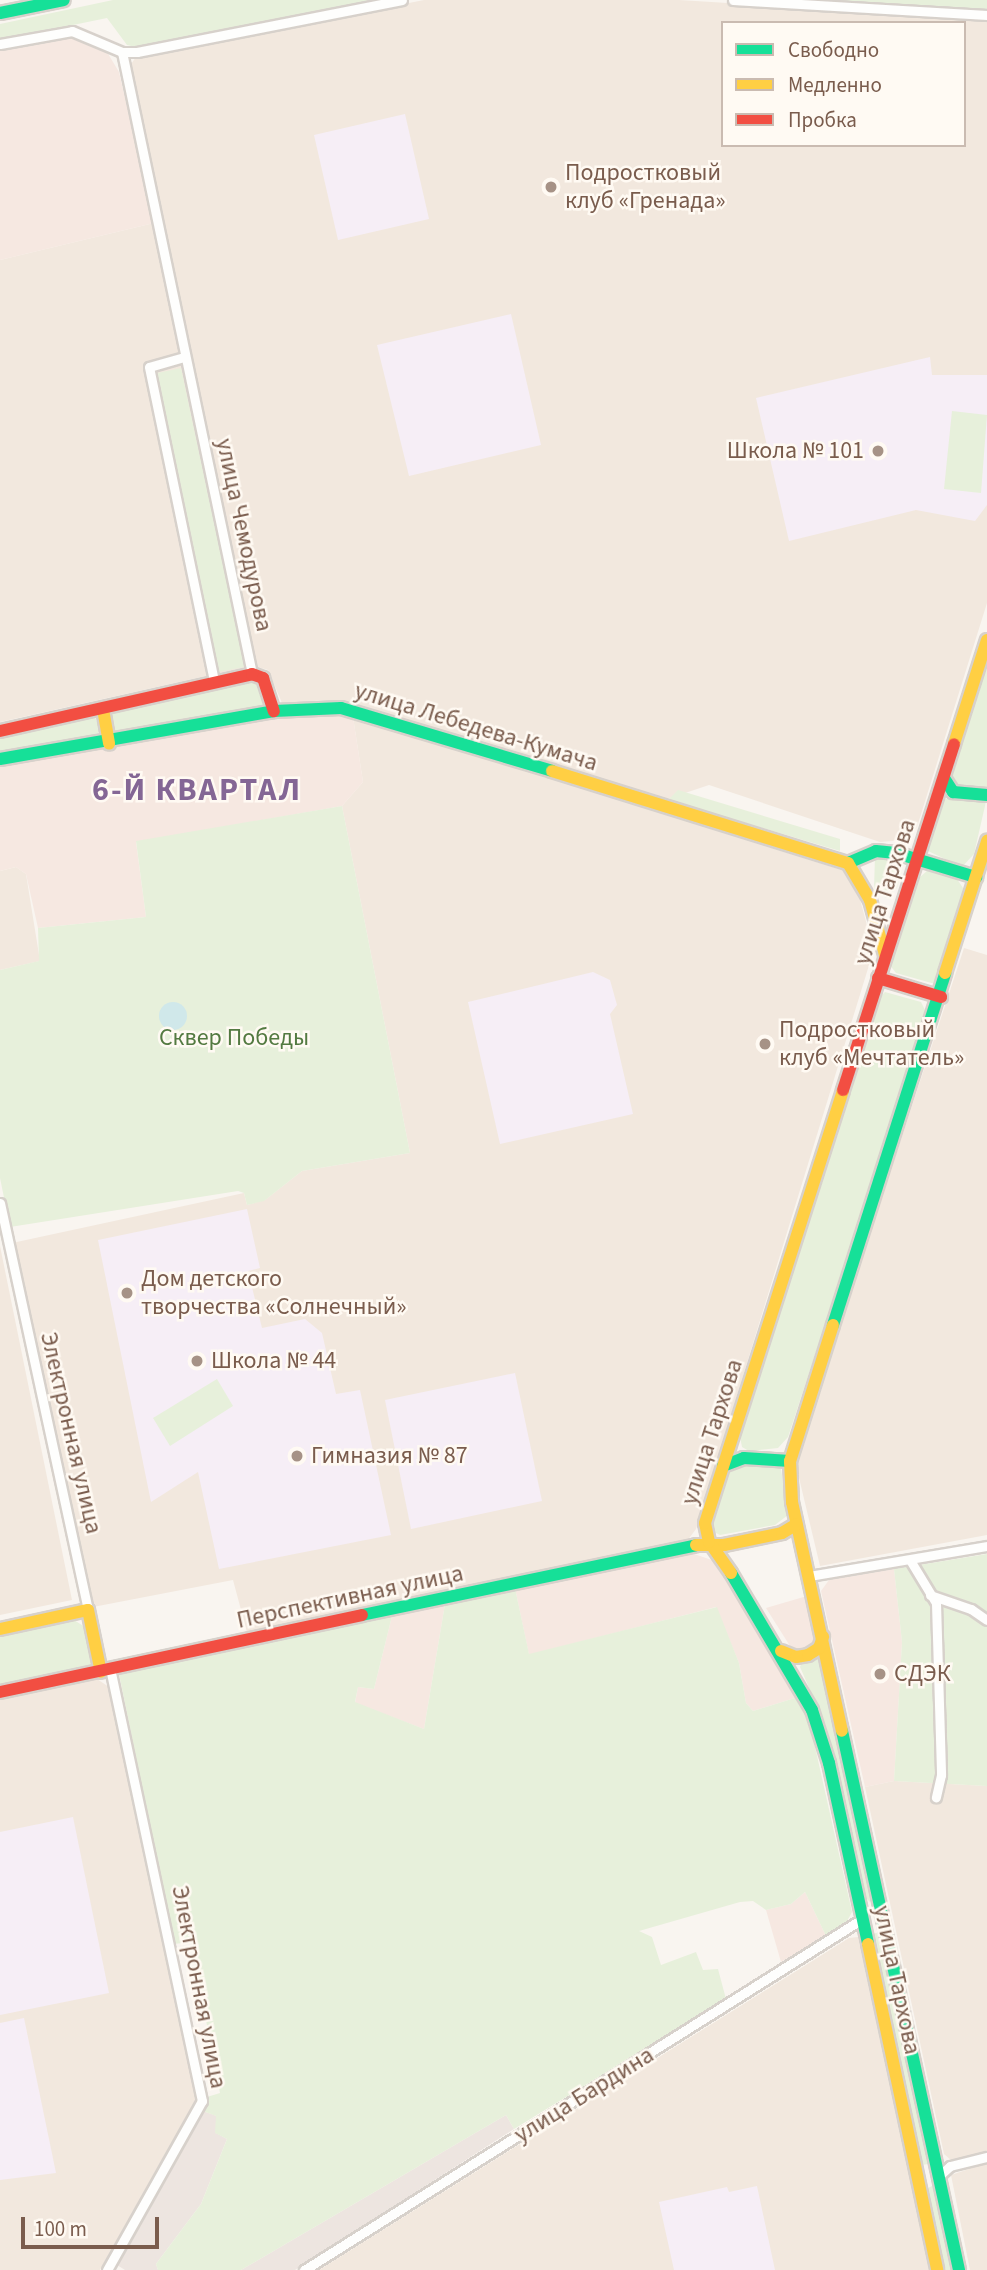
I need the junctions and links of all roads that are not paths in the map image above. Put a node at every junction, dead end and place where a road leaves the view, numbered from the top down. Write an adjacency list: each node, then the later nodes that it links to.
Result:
1 (64, 0): 4 (main road)
2 (402, 0): 7 (street)
3 (733, 0): 5 (street)
4 (0, 13)
5 (987, 15)
6 (0, 44): 7 (street)
7 (122, 52): 8 (street, улица Чемодурова)
8 (184, 357): 10 (street, улица Чемодурова); 11 (street)
9 (987, 640): 17 (main road, улица Тархова)
10 (252, 674): 11 (main road); 13 (main road, улица Чемодурова)
11 (214, 681): 12 (main road)
12 (103, 709): 14 (main road); 15 (main road)
13 (274, 711): 15 (main road, улица Лебедева-Кумача); 21 (main road, улица Лебедева-Кумача)
14 (0, 731)
15 (109, 743): 16 (main road, улица Лебедева-Кумача)
16 (0, 759)
17 (944, 778): 18 (main road); 20 (main road, улица Тархова)
18 (987, 795)
19 (987, 841): 22 (main road, улица Тархова)
20 (917, 857): 21 (main road); 22 (main road); 23 (main road, улица Тархова)
21 (848, 863): 23 (main road)
22 (982, 878): 25 (main road, улица Тархова)
23 (885, 956): 24 (main road, улица Тархова)
24 (878, 978): 25 (main road); 28 (main road, улица Тархова)
25 (941, 997): 27 (main road, улица Тархова)
26 (0, 1203): 35 (street, Электронная улица)
27 (790, 1461): 28 (main road); 29 (main road, улица Тархова)
28 (723, 1466): 30 (main road, улица Тархова)
29 (797, 1524): 30 (main road, Перспективная улица); 33 (main road, улица Тархова)
30 (709, 1542): 39 (main road, улица Тархова); 40 (main road, Перспективная улица)
31 (987, 1546): 32 (street)
32 (910, 1560): 33 (street); 34 (street)
33 (809, 1576): 38 (main road, улица Тархова)
34 (930, 1595): 36 (street); 42 (street)
35 (88, 1610): 37 (main road); 40 (main road, Электронная улица)
36 (987, 1620)
37 (0, 1629)
38 (823, 1637): 39 (main road); 43 (main road, улица Тархова)
39 (781, 1651): 44 (main road, улица Тархова)
40 (106, 1671): 41 (main road, Перспективная улица); 48 (street, Электронная улица)
41 (0, 1692)
42 (936, 1797)
43 (881, 1911): 44 (main road); 46 (main road, улица Тархова)
44 (862, 1919): 47 (main road, улица Тархова); 49 (street, улица Бардина)
45 (987, 2157): 46 (street)
46 (939, 2176): 47 (main road); 51 (main road, улица Тархова)
47 (918, 2181): 50 (main road, улица Тархова)
48 (107, 2270)
49 (304, 2270)
50 (937, 2270)
51 (958, 2270)

